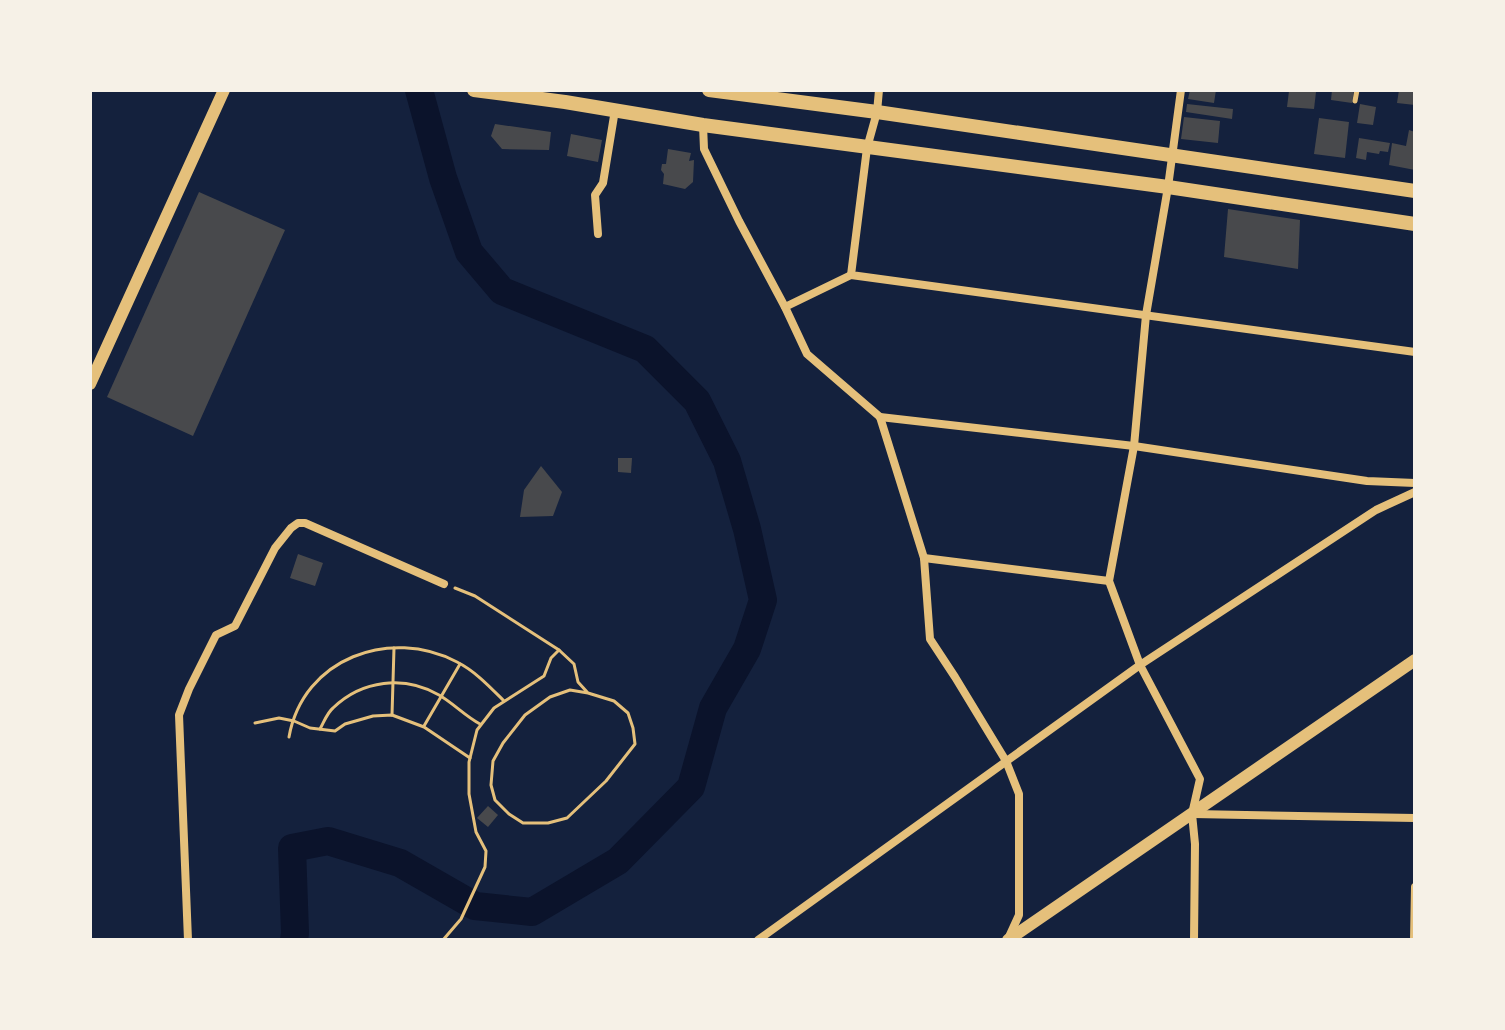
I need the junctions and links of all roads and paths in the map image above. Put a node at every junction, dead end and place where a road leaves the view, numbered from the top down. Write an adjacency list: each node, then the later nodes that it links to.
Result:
1 (224, 90): 21 (street)
2 (474, 90): 8 (main road)
3 (709, 90): 9 (main road)
4 (879, 90): 9 (street)
5 (1181, 90): 12 (street)
6 (1357, 90): 7 (lane)
7 (1355, 101)
8 (615, 110): 10 (main road); 16 (street)
9 (877, 112): 11 (street); 12 (main road)
10 (703, 125): 11 (main road); 18 (street)
11 (867, 148): 13 (main road); 17 (street)
12 (1172, 156): 13 (street); 14 (main road)
13 (1168, 187): 15 (main road); 19 (street)
14 (1415, 191)
15 (1415, 224)
16 (598, 234)
17 (851, 275): 18 (street); 19 (street)
18 (785, 307): 22 (street)
19 (1146, 315): 20 (street); 23 (street)
20 (1415, 352)
21 (90, 384)
22 (880, 417): 23 (street); 26 (street)
23 (1134, 446): 24 (street); 27 (street)
24 (1415, 483)
25 (1415, 492): 33 (street)
26 (924, 558): 27 (street); 46 (street)
27 (1109, 581): 33 (street)
28 (444, 584): 30 (path); 50 (street)
29 (394, 648): 32 (path); 34 (path); 39 (path)
30 (559, 650): 35 (path); 37 (path)
31 (1415, 660): 47 (street)
32 (460, 664): 36 (path); 37 (path)
33 (1140, 665): 46 (street); 47 (street)
34 (393, 682): 36 (path); 38 (path); 43 (path)
35 (588, 693): 35 (path)
36 (441, 696): 41 (path); 42 (path)
37 (504, 701): 41 (path)
38 (392, 715): 42 (path); 43 (path)
39 (294, 721): 40 (path); 43 (path); 44 (path)
40 (255, 723)
41 (480, 724): 45 (path)
42 (424, 727): 45 (path)
43 (320, 729)
44 (289, 737)
45 (470, 758): 51 (path)
46 (1006, 761): 52 (street); 53 (street)
47 (1192, 814): 48 (street); 53 (street); 54 (street)
48 (1415, 818)
49 (1415, 887): 55 (street)
50 (188, 940)
51 (443, 940)
52 (758, 940)
53 (1008, 940)
54 (1194, 940)
55 (1414, 940)

